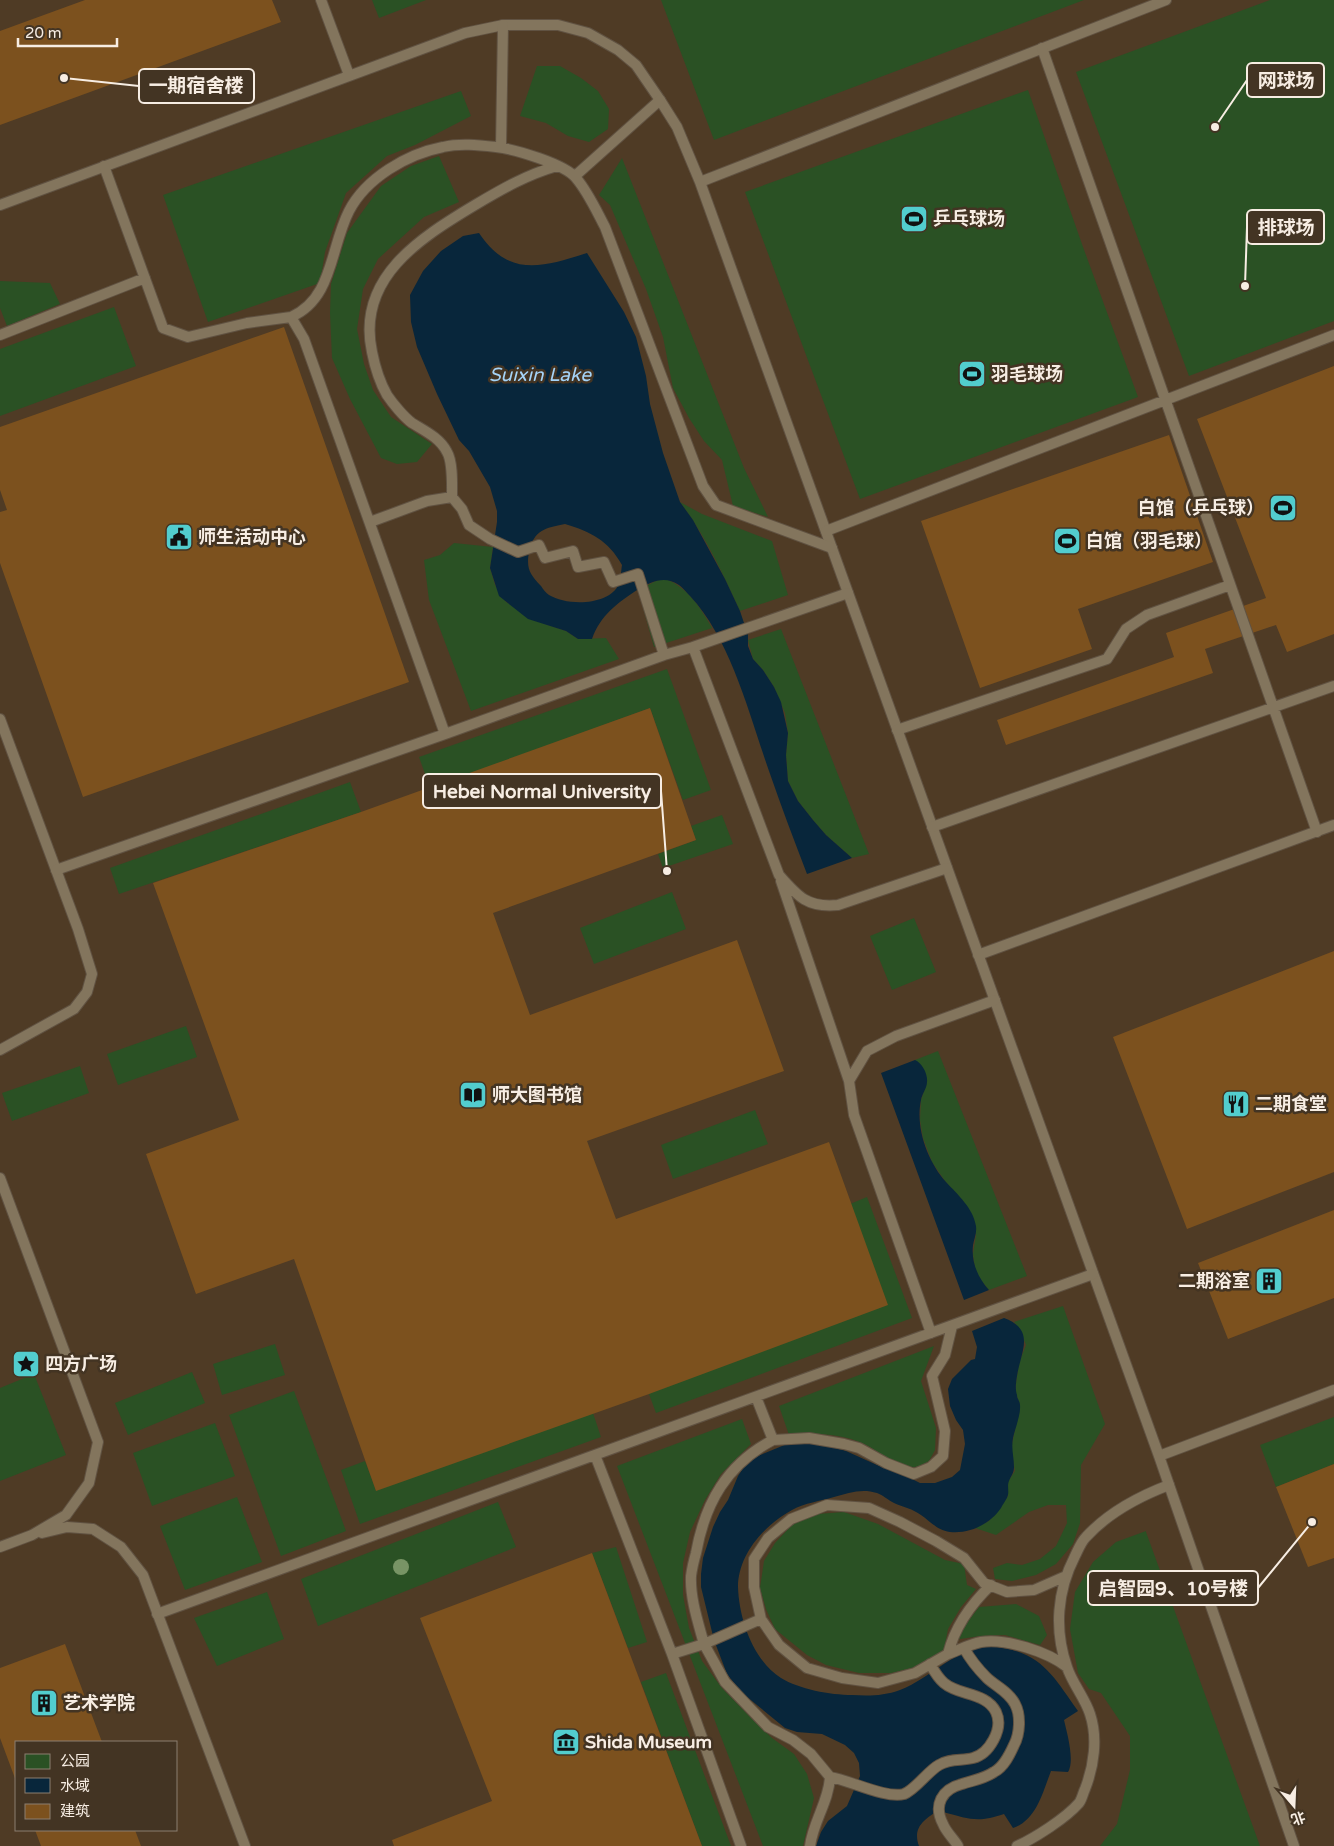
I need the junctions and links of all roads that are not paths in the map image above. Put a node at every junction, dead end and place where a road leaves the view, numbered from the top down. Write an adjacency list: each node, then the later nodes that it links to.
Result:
1 (320, 0): 5 (street)
2 (1166, 0): 4 (street)
3 (503, 25): 5 (street); 6 (street); 7 (street)
4 (1042, 48): 11 (street); 17 (street)
5 (349, 76): 8 (street)
6 (660, 100): 10 (street); 11 (street)
7 (501, 147): 9 (street); 14 (street)
8 (104, 166): 12 (street); 13 (street)
9 (557, 166): 10 (street); 18 (street)
10 (575, 176): 21 (street)
11 (700, 182): 20 (street)
12 (0, 205)
13 (145, 278): 14 (street); 15 (street)
14 (291, 318): 19 (street)
15 (0, 335)
16 (1334, 335): 17 (street)
17 (1165, 400): 20 (street); 22 (street)
18 (452, 497): 19 (street); 25 (street)
19 (370, 522): 30 (street)
20 (826, 531): 21 (street)
21 (832, 548): 23 (street)
22 (1230, 585): 27 (street); 29 (street)
23 (848, 593): 24 (street); 29 (street)
24 (693, 647): 25 (street); 36 (street)
25 (664, 655): 30 (street)
26 (1334, 686): 27 (street)
27 (1273, 708): 32 (street); 33 (street)
28 (0, 719): 35 (street)
29 (897, 730): 32 (street)
30 (445, 734): 35 (street)
31 (1334, 825): 33 (street)
32 (932, 827): 34 (street)
33 (1317, 832): 37 (street)
34 (947, 868): 36 (street); 37 (street)
35 (56, 870): 39 (street)
36 (779, 875): 40 (street)
37 (978, 955): 38 (street)
38 (995, 1000): 40 (street); 42 (street)
39 (0, 1050)
40 (849, 1081): 44 (street)
41 (0, 1178): 51 (street)
42 (1093, 1274): 43 (street); 49 (street)
43 (952, 1326): 44 (street); 47 (street)
44 (931, 1333): 46 (street)
45 (1334, 1390): 49 (street)
46 (756, 1397): 47 (street); 48 (street)
47 (773, 1440): 57 (street)
48 (595, 1455): 55 (street); 59 (street)
49 (1159, 1456): 50 (street)
50 (1169, 1485): 53 (street); 69 (street)
51 (32, 1536): 52 (street); 55 (street)
52 (0, 1547)
53 (1066, 1576): 54 (street); 62 (street)
54 (991, 1585): 56 (street); 60 (street)
55 (157, 1614): 64 (street)
56 (756, 1621): 57 (street); 61 (street)
57 (707, 1642): 59 (street); 63 (street)
58 (965, 1650): 60 (street); 62 (street); 67 (street)
59 (672, 1654): 65 (street)
60 (948, 1654): 61 (street)
61 (930, 1664): 63 (street)
62 (1067, 1667): 68 (street)
63 (830, 1777): 66 (street)
64 (245, 1846)
65 (741, 1846)
66 (810, 1846)
67 (958, 1846)
68 (1017, 1846)
69 (1294, 1846)

